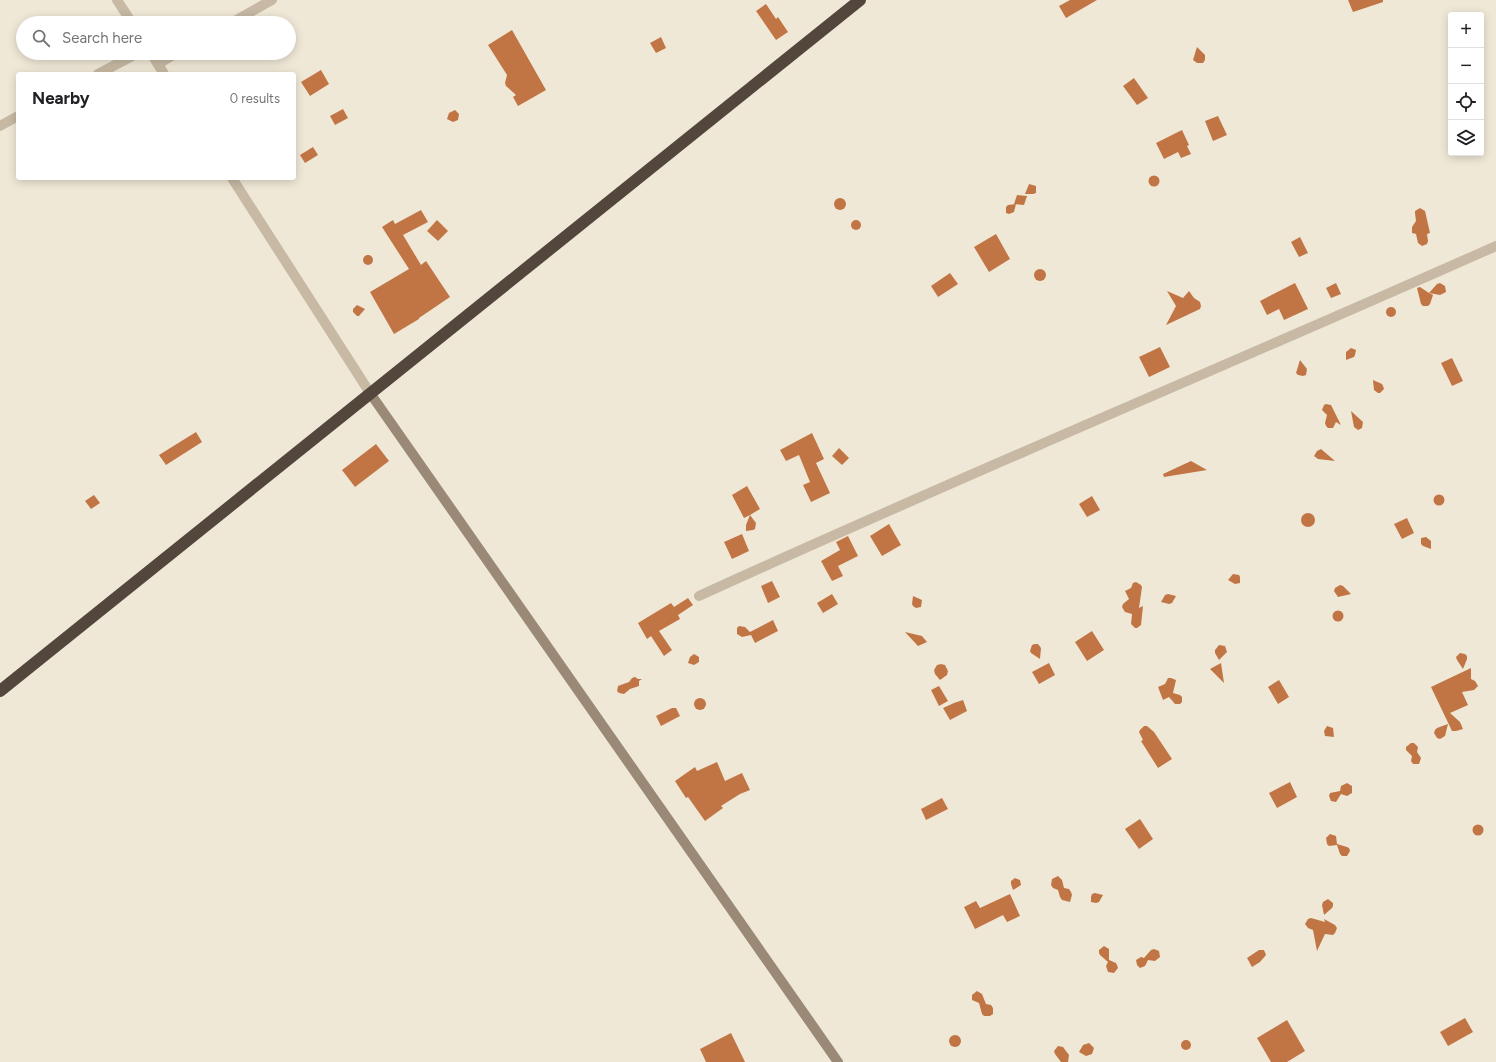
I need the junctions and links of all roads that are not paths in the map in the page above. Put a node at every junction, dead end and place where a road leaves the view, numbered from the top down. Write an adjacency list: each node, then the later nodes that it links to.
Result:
1 (117, 0): 4 (street)
2 (272, 0): 5 (street)
3 (860, 0): 16 (highway)
4 (127, 16)
5 (243, 16)
6 (125, 60): 10 (street)
7 (155, 60): 9 (street)
8 (165, 60): 9 (street)
9 (158, 64): 11 (street)
10 (102, 72)
11 (163, 72)
12 (16, 117): 13 (street)
13 (0, 126)
14 (233, 180): 16 (street)
15 (1496, 246): 17 (street)
16 (370, 393): 18 (highway); 19 (street)
17 (700, 596)
18 (0, 691)
19 (838, 1062)

